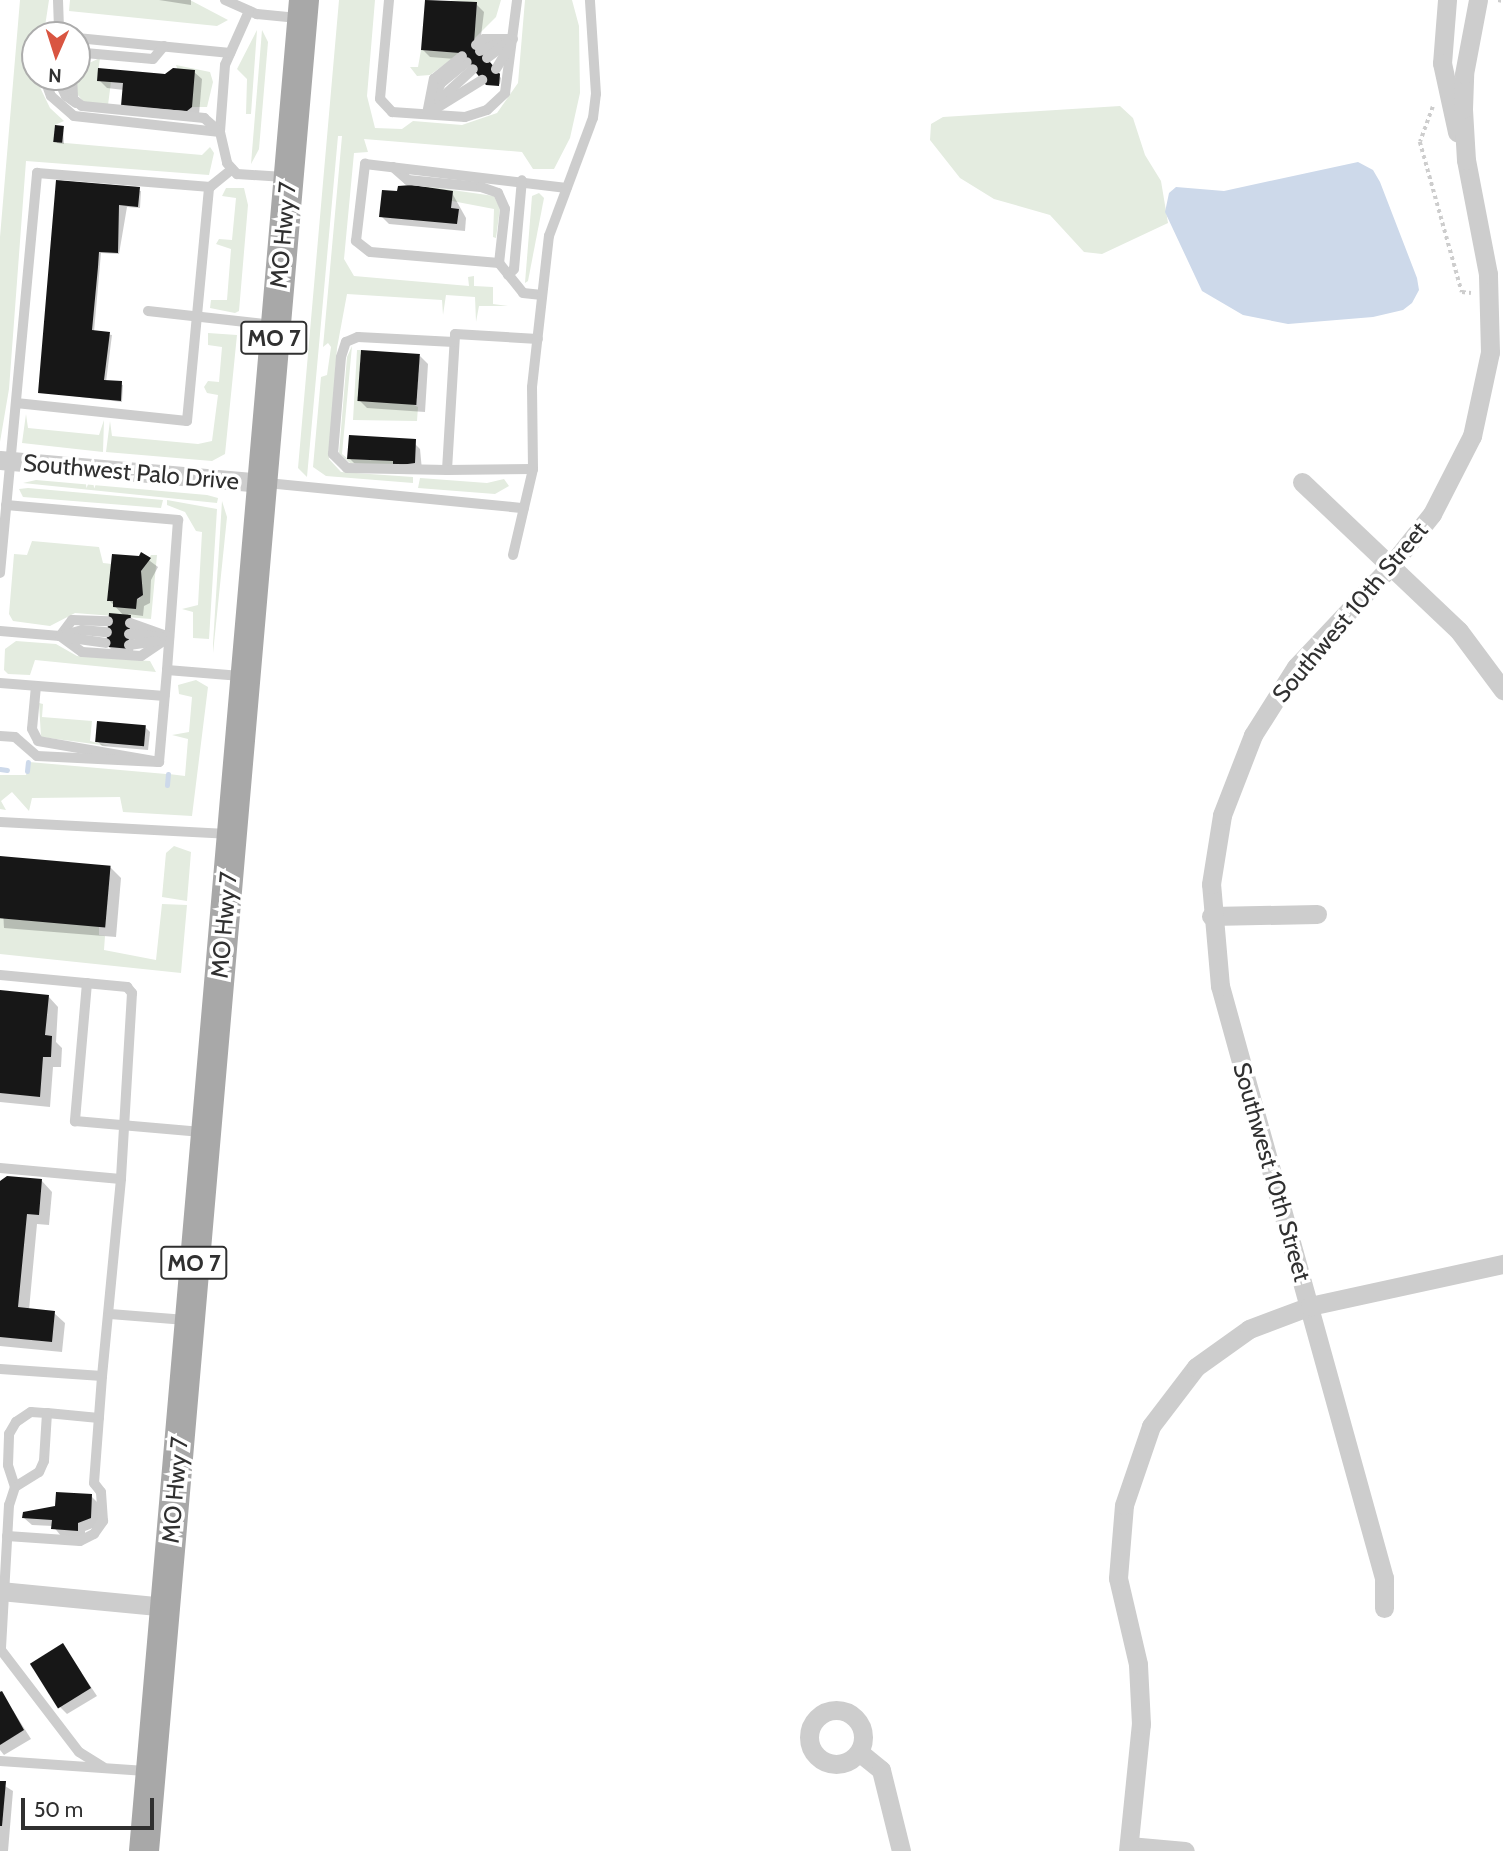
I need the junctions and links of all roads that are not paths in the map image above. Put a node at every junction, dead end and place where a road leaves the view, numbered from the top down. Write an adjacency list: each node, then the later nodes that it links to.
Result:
1 (58, 0): 10 (lane)
2 (225, 0): 9 (lane)
3 (389, 0): 20 (lane)
4 (517, 0): 12 (lane)
5 (1447, 0): 22 (street, Southwest 10th Street)
6 (1478, 0): 22 (street, Southwest 10th Street)
7 (591, 1): 28 (lane)
8 (304, 10): 9 (lane); 25 (main road, MO Hwy 7 / MO 7)
9 (249, 11): 14 (lane)
10 (59, 21)
11 (91, 39): 13 (lane)
12 (513, 39): 12 (lane); 20 (lane)
13 (164, 46): 14 (lane); 15 (lane)
14 (230, 53): 21 (lane)
15 (91, 55)
16 (49, 91): 21 (lane)
17 (64, 91): 19 (lane)
18 (75, 91): 19 (lane)
19 (77, 104): 21 (lane)
20 (426, 114): 20 (lane)
21 (220, 132): 24 (lane)
22 (1466, 160): 30 (street, Southwest 10th Street)
23 (393, 167): 26 (lane); 29 (lane); 29 (lane)
24 (232, 169): 25 (lane); 27 (lane)
25 (288, 177): 35 (main road, MO Hwy 7 / MO 7)
26 (522, 180): 28 (lane); 31 (lane)
27 (209, 187): 34 (lane); 38 (lane)
28 (568, 188): 32 (lane)
29 (499, 262): 31 (lane)
30 (1495, 274): 47 (street, Southwest 10th Street)
31 (508, 275): 32 (lane)
32 (542, 295): 36 (lane)
33 (148, 311): 34 (lane)
34 (197, 319): 35 (lane); 38 (lane)
35 (275, 326): 43 (main road, MO Hwy 7 / MO 7)
36 (537, 340): 37 (lane); 40 (lane)
37 (454, 342): 41 (lane); 41 (lane)
38 (16, 403): 39 (lane)
39 (5, 461): 43 (street, Southwest Palo Drive); 44 (lane)
40 (533, 469): 41 (lane); 45 (lane)
41 (447, 470)
42 (1302, 482): 47 (street)
43 (261, 483): 45 (lane); 55 (main road, MO Hwy 7 / MO 7)
44 (6, 505): 48 (lane); 52 (lane)
45 (524, 508): 46 (lane)
46 (513, 555)
47 (1389, 568): 58 (street); 65 (street, Southwest 10th Street)
48 (0, 573)
49 (108, 626): 51 (lane)
50 (0, 631): 51 (lane)
51 (60, 636): 52 (lane); 53 (lane)
52 (169, 637): 52 (lane); 54 (lane)
53 (106, 643)
54 (166, 670): 55 (lane); 59 (lane)
55 (246, 676): 63 (main road, MO Hwy 7 / MO 7)
56 (0, 682): 57 (lane)
57 (36, 686): 59 (lane); 61 (lane)
58 (1503, 690)
59 (164, 696): 61 (lane)
60 (0, 736): 61 (lane)
61 (159, 762)
62 (0, 822): 63 (lane)
63 (232, 835): 69 (main road, MO Hwy 7 / MO 7)
64 (1317, 914): 65 (street)
65 (1211, 916): 73 (street, Southwest 10th Street)
66 (0, 975): 67 (lane)
67 (86, 983): 68 (lane); 68 (lane)
68 (125, 1125): 69 (lane); 71 (lane)
69 (206, 1133): 75 (main road, MO Hwy 7 / MO 7)
70 (0, 1168): 71 (lane)
71 (121, 1179): 74 (lane)
72 (1503, 1265): 73 (street)
73 (1310, 1306): 84 (street, Southwest 10th Street); 89 (street, Southwest 10th Street)
74 (110, 1314): 75 (lane); 77 (lane)
75 (190, 1320): 83 (main road, MO Hwy 7 / MO 7)
76 (0, 1369): 77 (lane)
77 (102, 1377): 79 (lane)
78 (47, 1413): 79 (lane); 80 (lane); 80 (lane)
79 (99, 1418): 81 (lane)
80 (15, 1487): 81 (lane)
81 (7, 1536): 82 (lane)
82 (2, 1591): 83 (street); 87 (lane)
83 (164, 1607): 88 (main road, MO Hwy 7 / MO 7)
84 (1384, 1608)
85 (859, 1752): 91 (street)
86 (0, 1761): 87 (lane)
87 (103, 1767): 88 (lane)
88 (151, 1771): 90 (main road, MO Hwy 7 / MO 7)
89 (1129, 1849): 92 (street)
90 (144, 1851)
91 (901, 1851)
92 (1185, 1851)

